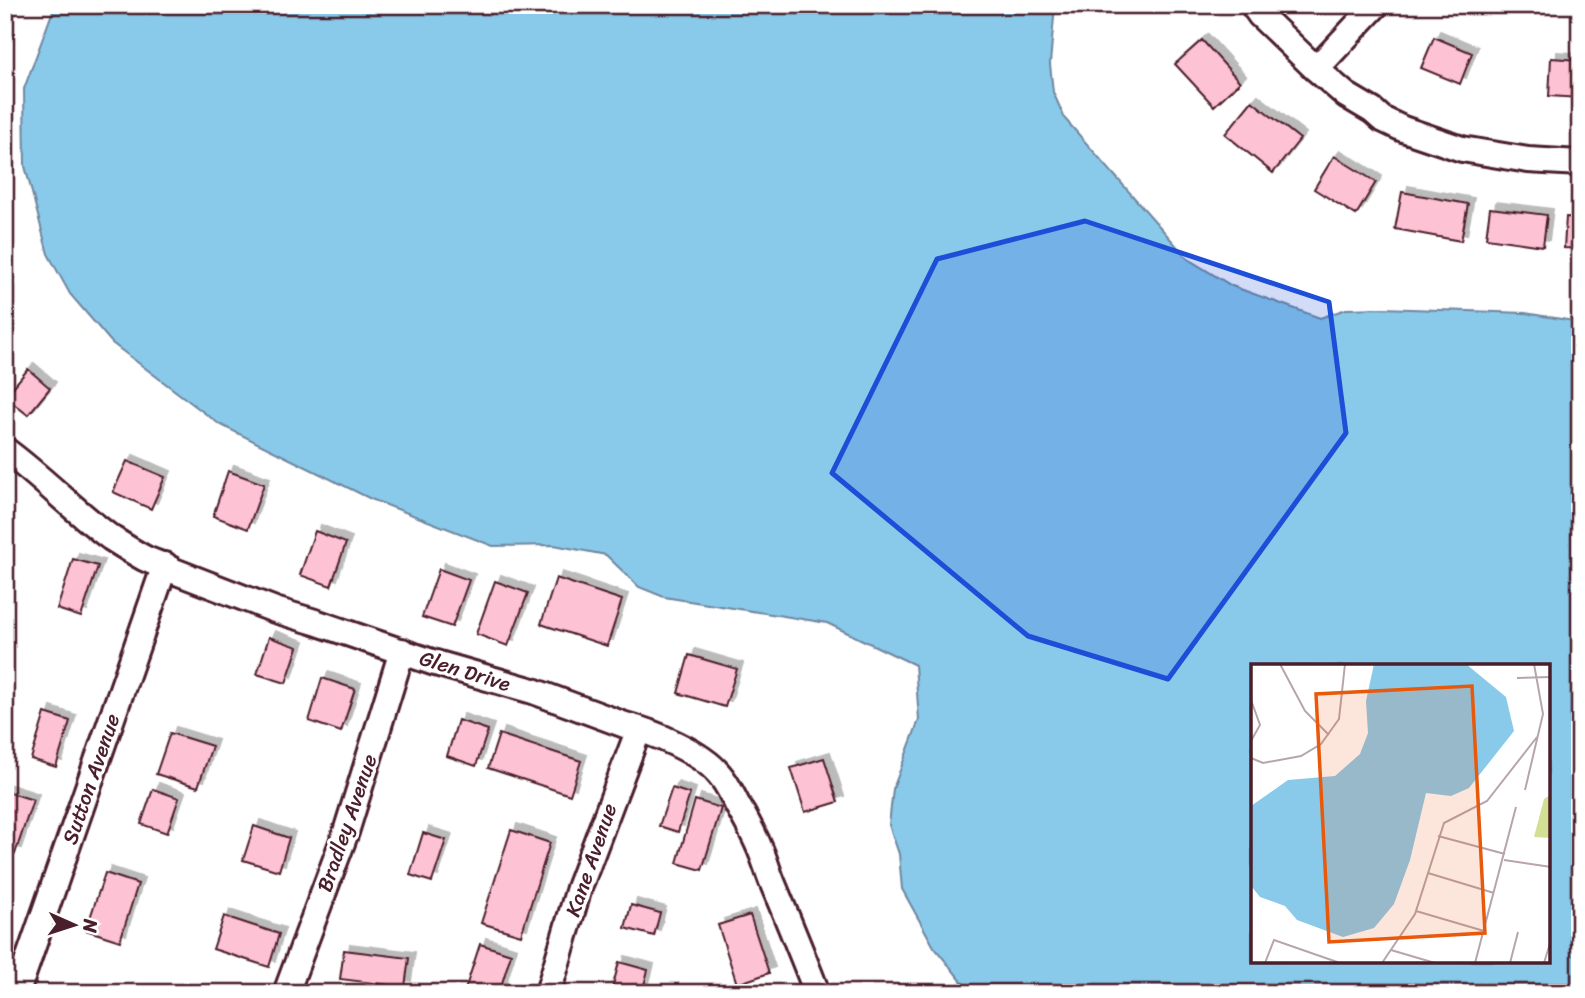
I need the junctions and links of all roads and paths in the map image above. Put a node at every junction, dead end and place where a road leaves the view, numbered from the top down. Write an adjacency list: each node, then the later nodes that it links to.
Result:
1 (1253, 5): 3 (street)
2 (1376, 5): 3 (street)
3 (1316, 69): 4 (street)
4 (1580, 163)
5 (5, 450): 6 (street, Glen Drive)
6 (165, 565): 7 (street, Glen Drive); 10 (street, Sutton Avenue)
7 (402, 651): 8 (street, Glen Drive); 11 (street, Bradley Avenue)
8 (639, 729): 12 (street, Kane Avenue); 13 (street, Glen Drive)
9 (5, 989): 10 (street)
10 (17, 993)
11 (286, 993)
12 (548, 993)
13 (817, 993)

